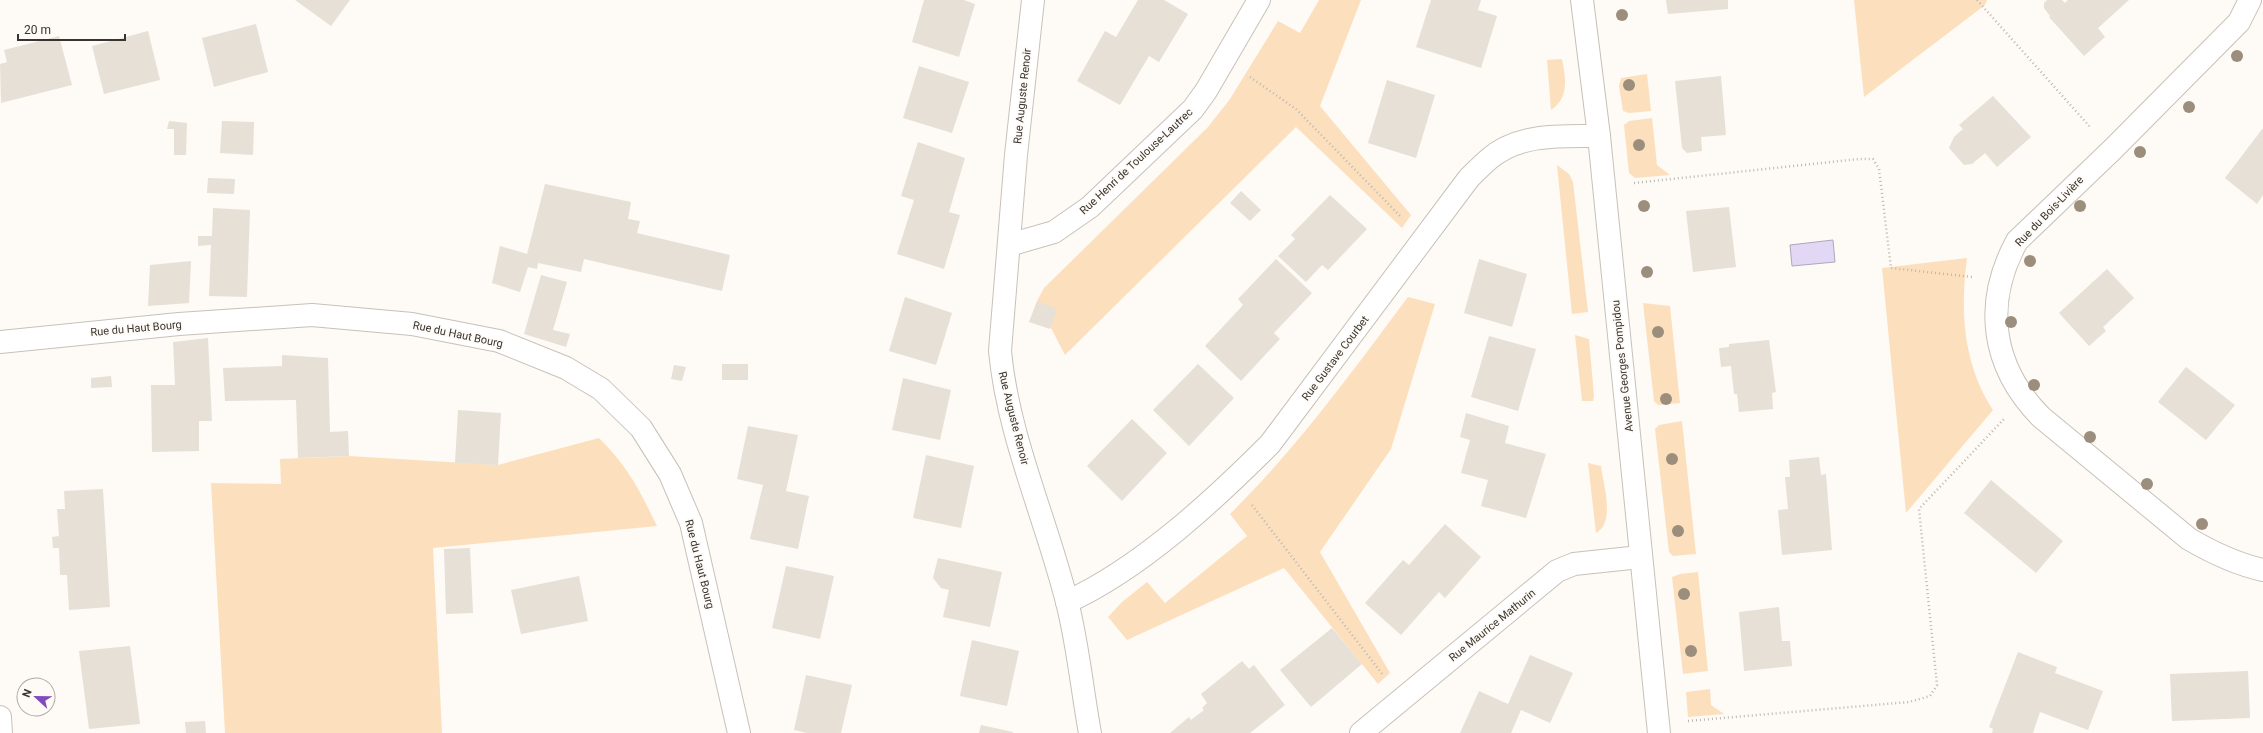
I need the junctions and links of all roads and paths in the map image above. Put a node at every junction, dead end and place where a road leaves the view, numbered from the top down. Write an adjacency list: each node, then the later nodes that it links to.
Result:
1 (1033, 0): 11 (street, Rue Auguste Renoir)
2 (1259, 0): 6 (street, Rue Henri de Toulouse-Lautrec)
3 (1582, 0): 7 (street, Avenue Georges Pompidou)
4 (1977, 0): 8 (path)
5 (2250, 0): 8 (street, Rue du Bois-Livière)
6 (1224, 61): 10 (path); 11 (street, Rue Henri de Toulouse-Lautrec)
7 (1599, 136): 9 (street, Avenue Georges Pompidou); 10 (street, Rue Gustave Courbet)
8 (2113, 148): 12 (street, Rue du Bois-Livière)
9 (1604, 186): 12 (path); 16 (street, Avenue Georges Pompidou)
10 (1423, 240): 15 (street, Rue Gustave Courbet)
11 (1009, 245): 18 (street, Rue Auguste Renoir)
12 (2000, 280): 14 (street, Rue du Bois-Livière)
13 (0, 342): 23 (street, Rue du Haut Bourg)
14 (2023, 399): 17 (street, Rue du Bois-Livière); 21 (path)
15 (1233, 481): 18 (street, Rue Gustave Courbet); 19 (path)
16 (1640, 557): 19 (street, Rue Maurice Mathurin); 21 (street, Avenue Georges Pompidou)
17 (2263, 570)
18 (1067, 602): 24 (street, Rue Auguste Renoir)
19 (1402, 699): 25 (street, Rue Maurice Mathurin)
20 (0, 717): 22 (street)
21 (1658, 728)
22 (1, 733)
23 (739, 733)
24 (1090, 733)
25 (1361, 733)

